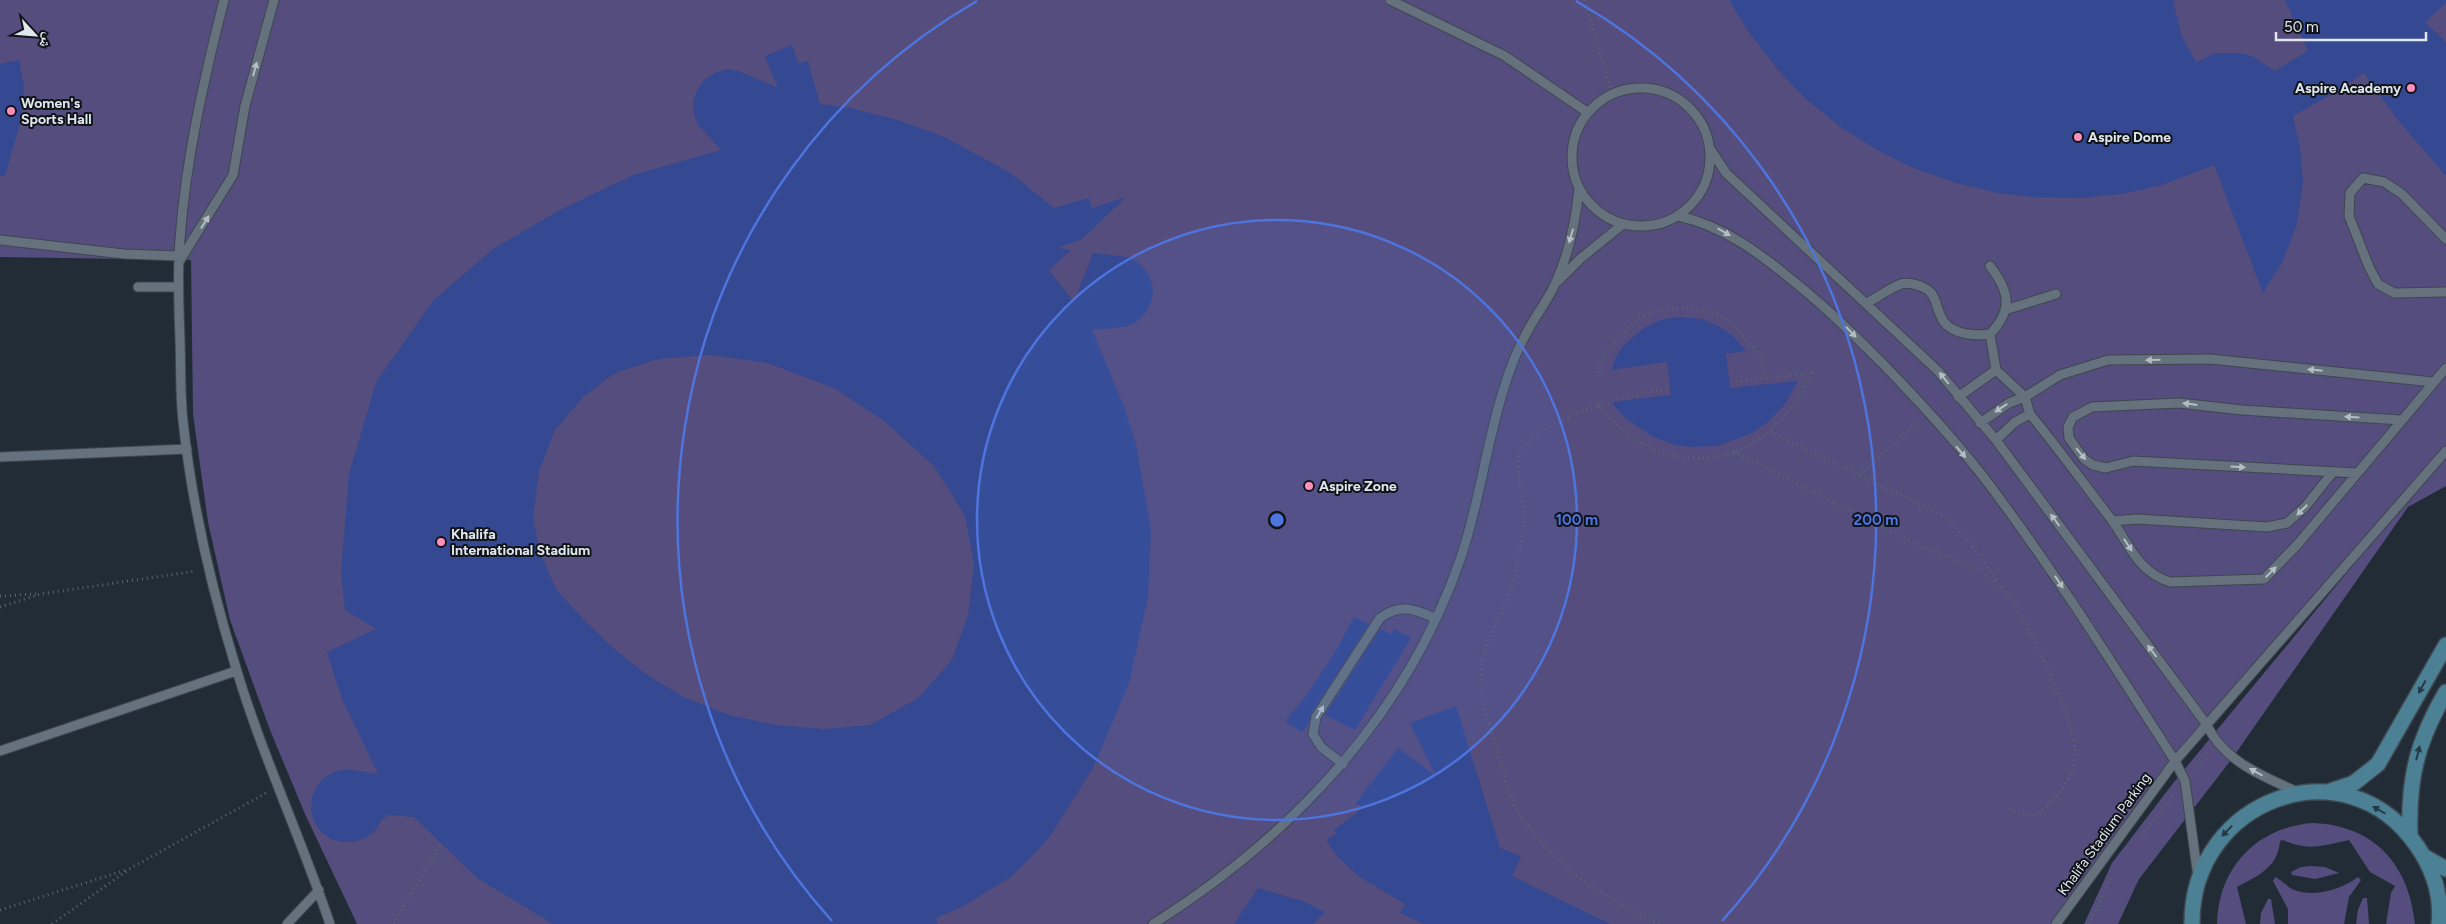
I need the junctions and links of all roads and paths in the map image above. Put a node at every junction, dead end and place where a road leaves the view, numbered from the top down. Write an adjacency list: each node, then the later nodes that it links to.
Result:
1 (224, 0): 13 (lane)
2 (274, 0): 13 (lane, one-way to 2)
3 (1390, 0): 6 (lane)
4 (1585, 0): 5 (path)
5 (1612, 93): 6 (lane); 7 (lane)
6 (1587, 112): 8 (lane)
7 (1711, 150): 9 (lane); 20 (lane)
8 (1579, 188): 10 (lane); 15 (lane, one-way to 15)
9 (1678, 216): 10 (lane); 59 (lane, one-way to 59)
10 (1623, 224): 15 (lane)
11 (0, 240): 13 (lane)
12 (2446, 240): 18 (lane)
13 (179, 259): 17 (lane)
14 (1990, 266): 21 (lane)
15 (1556, 283): 52 (lane)
16 (138, 286): 17 (lane)
17 (178, 287): 39 (lane)
18 (2446, 292)
19 (2056, 294): 21 (lane)
20 (1867, 303): 22 (lane); 30 (lane, one-way to 20)
21 (2006, 310): 22 (lane)
22 (1990, 334): 24 (lane)
23 (2446, 368): 28 (lane)
24 (1996, 370): 30 (lane); 31 (lane)
25 (1598, 374): 26 (path)
26 (1767, 379): 27 (path); 37 (path)
27 (1732, 382)
28 (2433, 382): 31 (lane, one-way to 31); 34 (lane)
29 (1668, 389): 32 (path)
30 (1958, 396): 35 (lane)
31 (2025, 397): 33 (lane); 35 (lane, one-way to 35)
32 (1598, 404): 41 (path); 81 (path)
33 (2030, 414): 38 (lane); 46 (lane)
34 (2401, 420): 43 (lane, one-way to 43); 44 (lane)
35 (1980, 423): 38 (lane)
36 (1910, 430): 45 (path)
37 (1770, 432): 41 (path); 45 (path)
38 (1996, 440): 56 (lane, one-way to 38)
39 (187, 449): 42 (lane); 47 (lane)
40 (2446, 451): 56 (lane, Khalifa Stadium Parking)
41 (1734, 452): 48 (path)
42 (0, 457)
43 (2333, 472): 44 (lane); 46 (lane, one-way to 46)
44 (2357, 473): 46 (lane, one-way to 44)
45 (1860, 476): 48 (path)
46 (2112, 521)
47 (208, 569): 49 (path); 54 (lane)
48 (2000, 585): 65 (path)
49 (41, 594): 50 (path); 51 (path)
50 (0, 596)
51 (0, 607)
52 (1436, 618): 60 (lane); 60 (lane, one-way to 52)
53 (2446, 644): 63 (main road, one-way to 63)
54 (236, 671): 58 (lane); 62 (lane)
55 (2446, 692): 66 (main road, one-way to 55)
56 (2207, 725): 57 (lane); 59 (lane, Khalifa Stadium Parking)
57 (2214, 741): 61 (path); 64 (lane, one-way to 57)
58 (0, 751)
59 (2175, 761): 61 (lane); 82 (lane, Khalifa Stadium Parking)
60 (1343, 764): 80 (lane)
61 (2185, 781): 67 (path); 73 (lane)
62 (277, 787): 70 (path); 74 (lane)
63 (2326, 792): 64 (main road); 66 (main road, one-way to 63)
64 (2300, 793): 73 (main road, one-way to 73)
65 (2006, 808)
66 (2410, 836): 69 (main road)
67 (2135, 842)
68 (441, 843): 79 (path)
69 (2425, 857): 71 (main road); 85 (main road)
70 (131, 868): 75 (path); 76 (path)
71 (2446, 869)
72 (2112, 873): 83 (path)
73 (2198, 877): 84 (main road)
74 (319, 890): 77 (lane); 78 (lane)
75 (0, 910)
76 (52, 924)
77 (287, 924)
78 (330, 924)
79 (394, 924)
80 (1155, 924)
81 (1659, 924)
82 (2056, 924)
83 (2089, 924)
84 (2192, 924)
85 (2439, 924)

